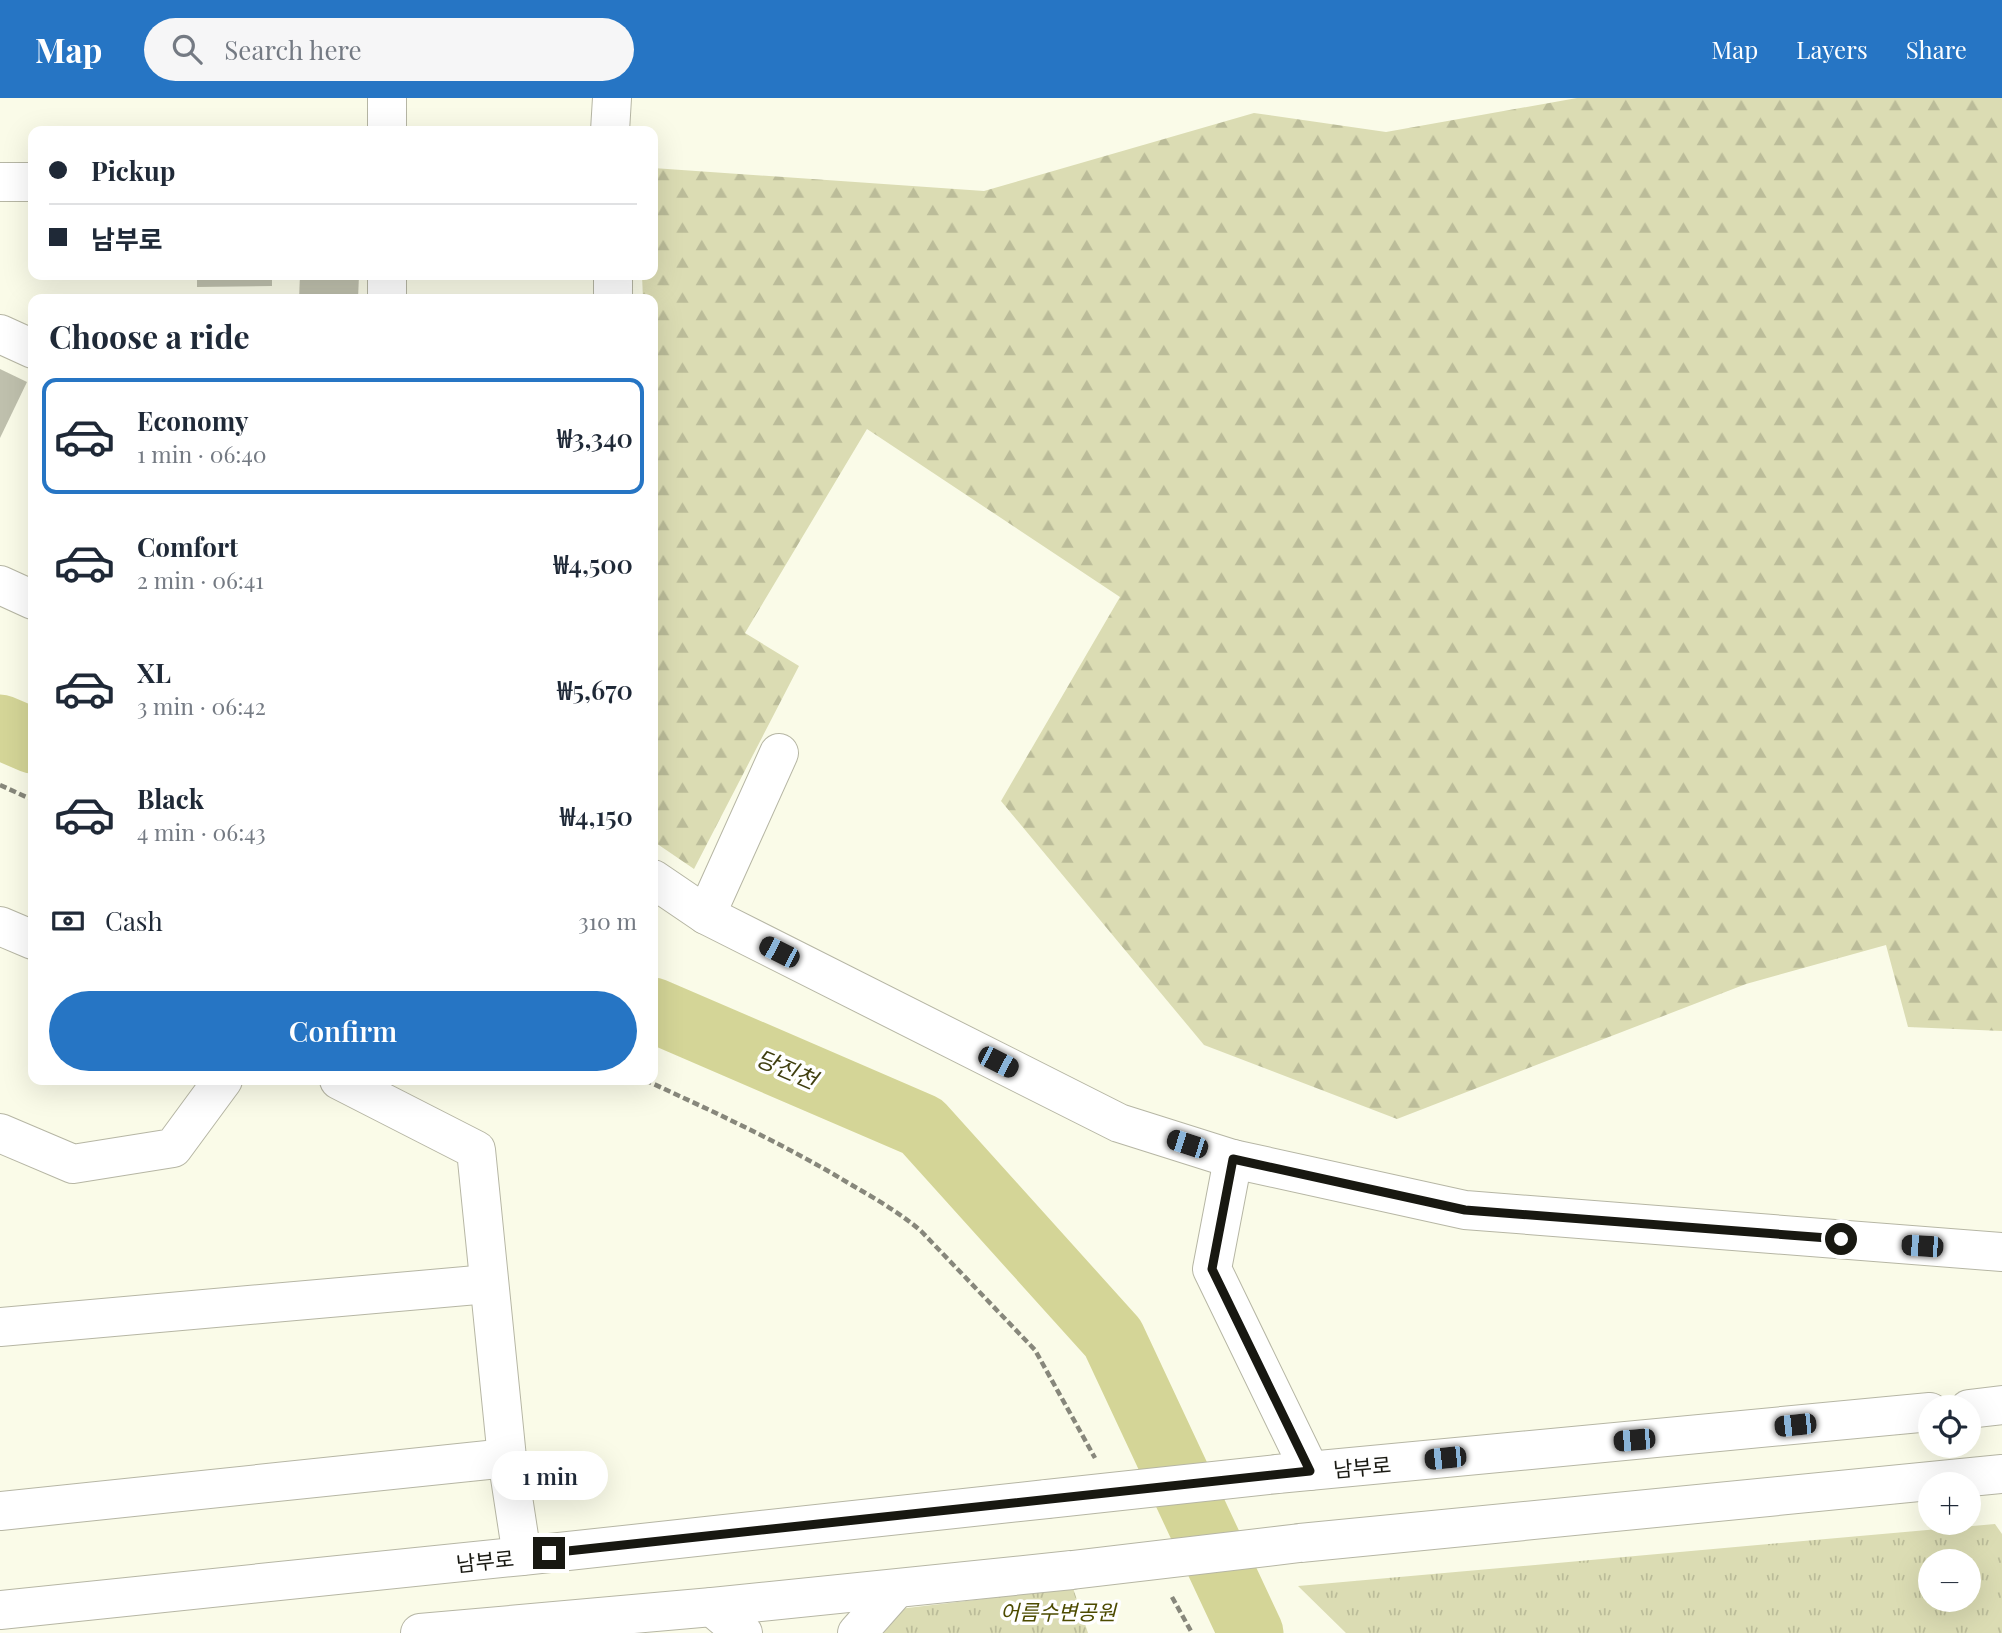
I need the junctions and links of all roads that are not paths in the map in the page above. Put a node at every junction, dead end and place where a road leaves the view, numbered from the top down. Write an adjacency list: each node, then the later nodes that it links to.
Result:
1 (387, 98): 3 (street)
2 (612, 98): 4 (street)
3 (387, 126)
4 (610, 126)
5 (0, 182): 6 (street)
6 (28, 182)
7 (0, 334): 8 (street)
8 (28, 347)
9 (0, 585): 10 (street)
10 (28, 598)
11 (779, 753): 13 (street)
12 (658, 881): 13 (street)
13 (706, 915): 19 (street)
14 (0, 926): 15 (street)
15 (28, 938)
16 (219, 1085): 18 (street)
17 (350, 1085): 21 (street)
18 (0, 1133)
19 (1233, 1159): 20 (street); 27 (street)
20 (2002, 1252)
21 (488, 1284): 22 (street); 26 (street)
22 (0, 1327)
23 (2002, 1405): 24 (street)
24 (1981, 1408)
25 (1918, 1413): 27 (street, 남부로)
26 (507, 1458): 29 (street); 30 (street)
27 (1294, 1472): 30 (street, 남부로, bridge)
28 (2002, 1474): 31 (street, bridge)
29 (0, 1511)
30 (522, 1556): 33 (street, 남부로)
31 (896, 1589): 32 (street); 36 (street)
32 (712, 1607): 34 (street); 35 (street)
33 (0, 1610)
34 (419, 1633)
35 (743, 1633)
36 (857, 1633)

